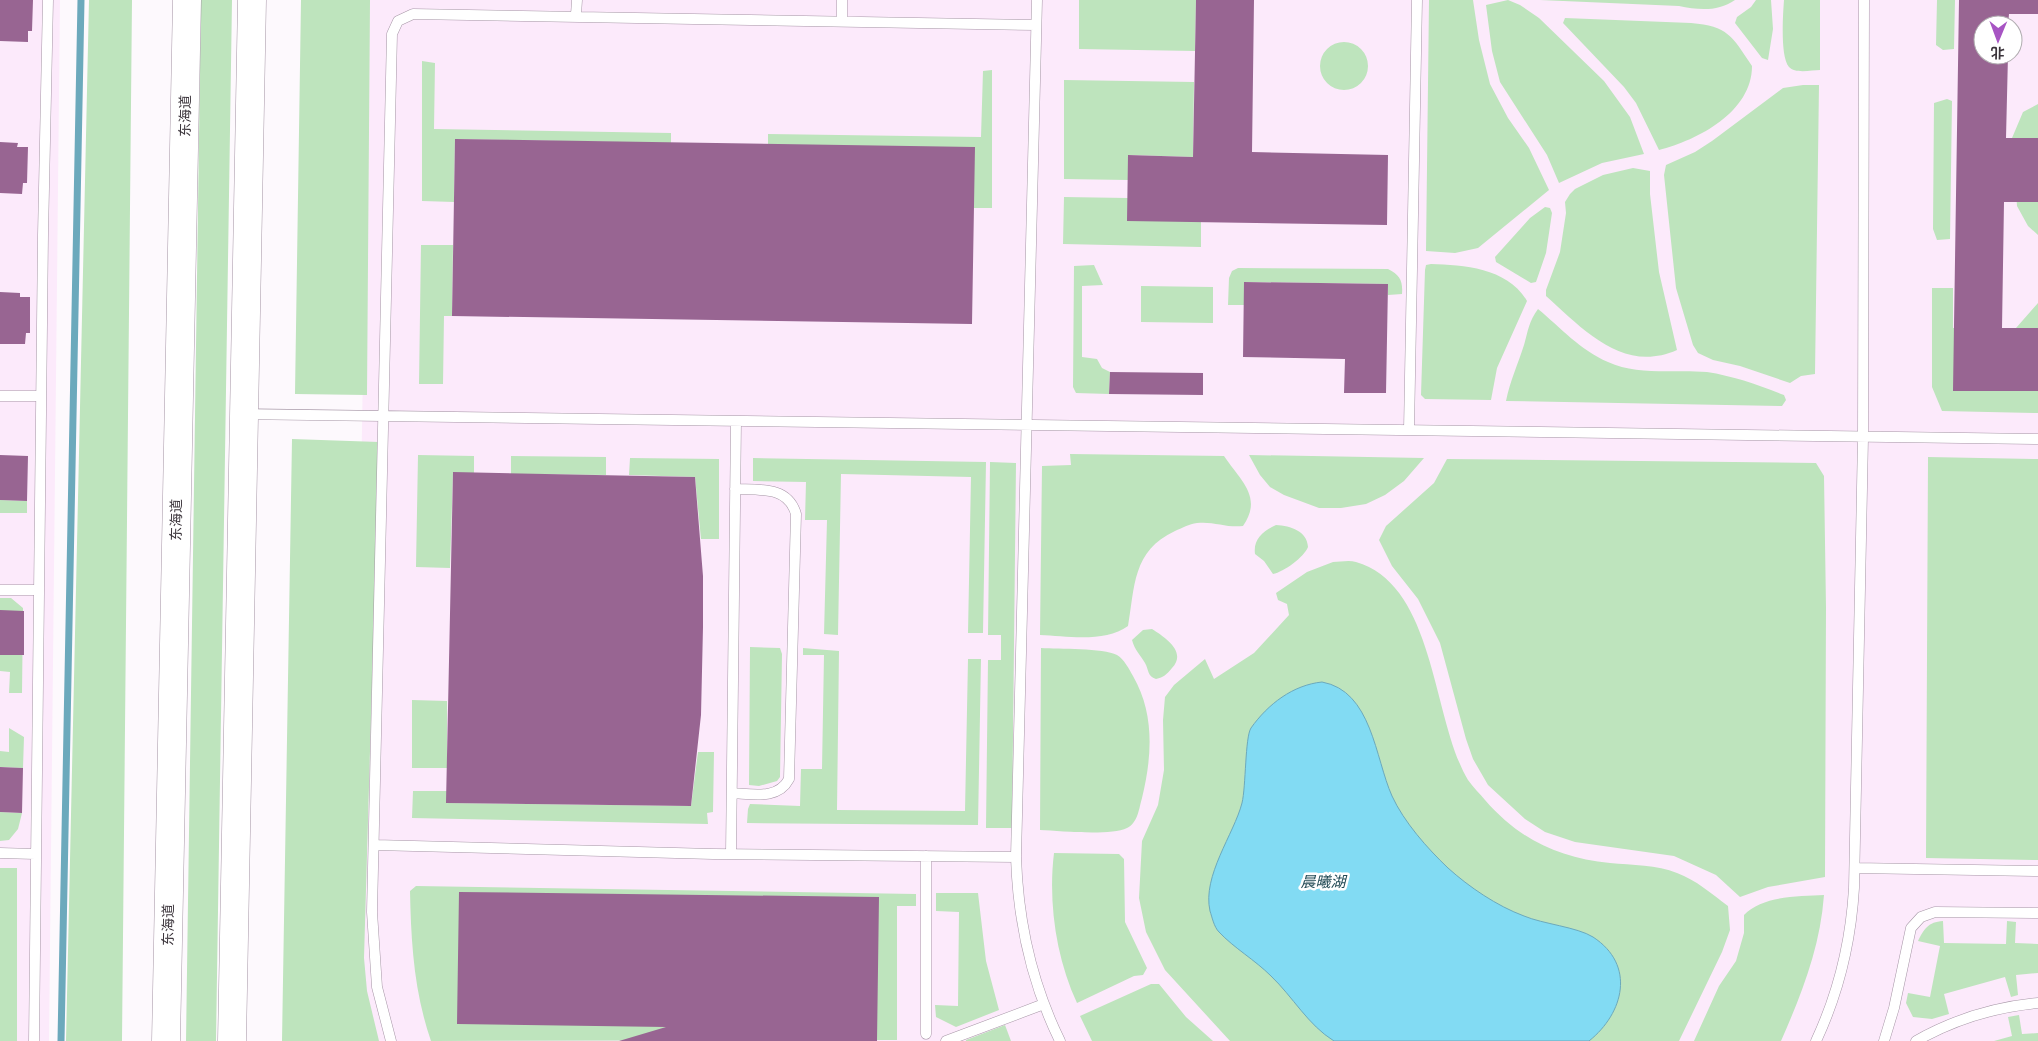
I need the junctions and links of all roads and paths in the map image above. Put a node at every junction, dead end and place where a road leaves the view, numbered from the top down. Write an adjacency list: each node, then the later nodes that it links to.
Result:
1 (48, 0): 13 (lane)
2 (187, 0): 39 (main road, 东海道)
3 (252, 0): 14 (main road)
4 (577, 0): 9 (lane)
5 (842, 0): 10 (lane)
6 (1037, 0): 11 (lane)
7 (1418, 0): 18 (lane)
8 (1864, 0): 19 (lane)
9 (576, 15): 10 (lane); 15 (lane)
10 (842, 21): 11 (lane)
11 (1036, 24): 17 (lane)
12 (0, 396): 13 (lane)
13 (41, 396): 23 (lane)
14 (245, 414): 15 (lane); 40 (main road)
15 (385, 416): 16 (lane); 25 (lane)
16 (736, 421): 17 (lane); 21 (lane)
17 (1027, 424): 18 (lane); 30 (lane)
18 (1409, 430): 19 (lane)
19 (1863, 438): 20 (lane); 31 (lane)
20 (2038, 439)
21 (735, 489): 24 (lane); 24 (lane)
22 (0, 590): 23 (lane)
23 (38, 590): 27 (lane)
24 (732, 793): 28 (lane)
25 (375, 845): 28 (lane); 41 (lane)
26 (0, 854): 27 (lane)
27 (35, 854): 38 (lane)
28 (731, 854): 29 (lane)
29 (926, 856): 30 (lane); 36 (lane)
30 (1016, 857): 35 (lane)
31 (1855, 868): 32 (lane); 43 (lane)
32 (2038, 871)
33 (2038, 913): 44 (lane)
34 (2038, 1003): 45 (lane)
35 (1044, 1004): 37 (lane); 42 (lane)
36 (926, 1034)
37 (1057, 1040)
38 (34, 1041)
39 (166, 1041)
40 (232, 1041)
41 (391, 1041)
42 (946, 1041)
43 (1816, 1041)
44 (1884, 1041)
45 (1916, 1041)

